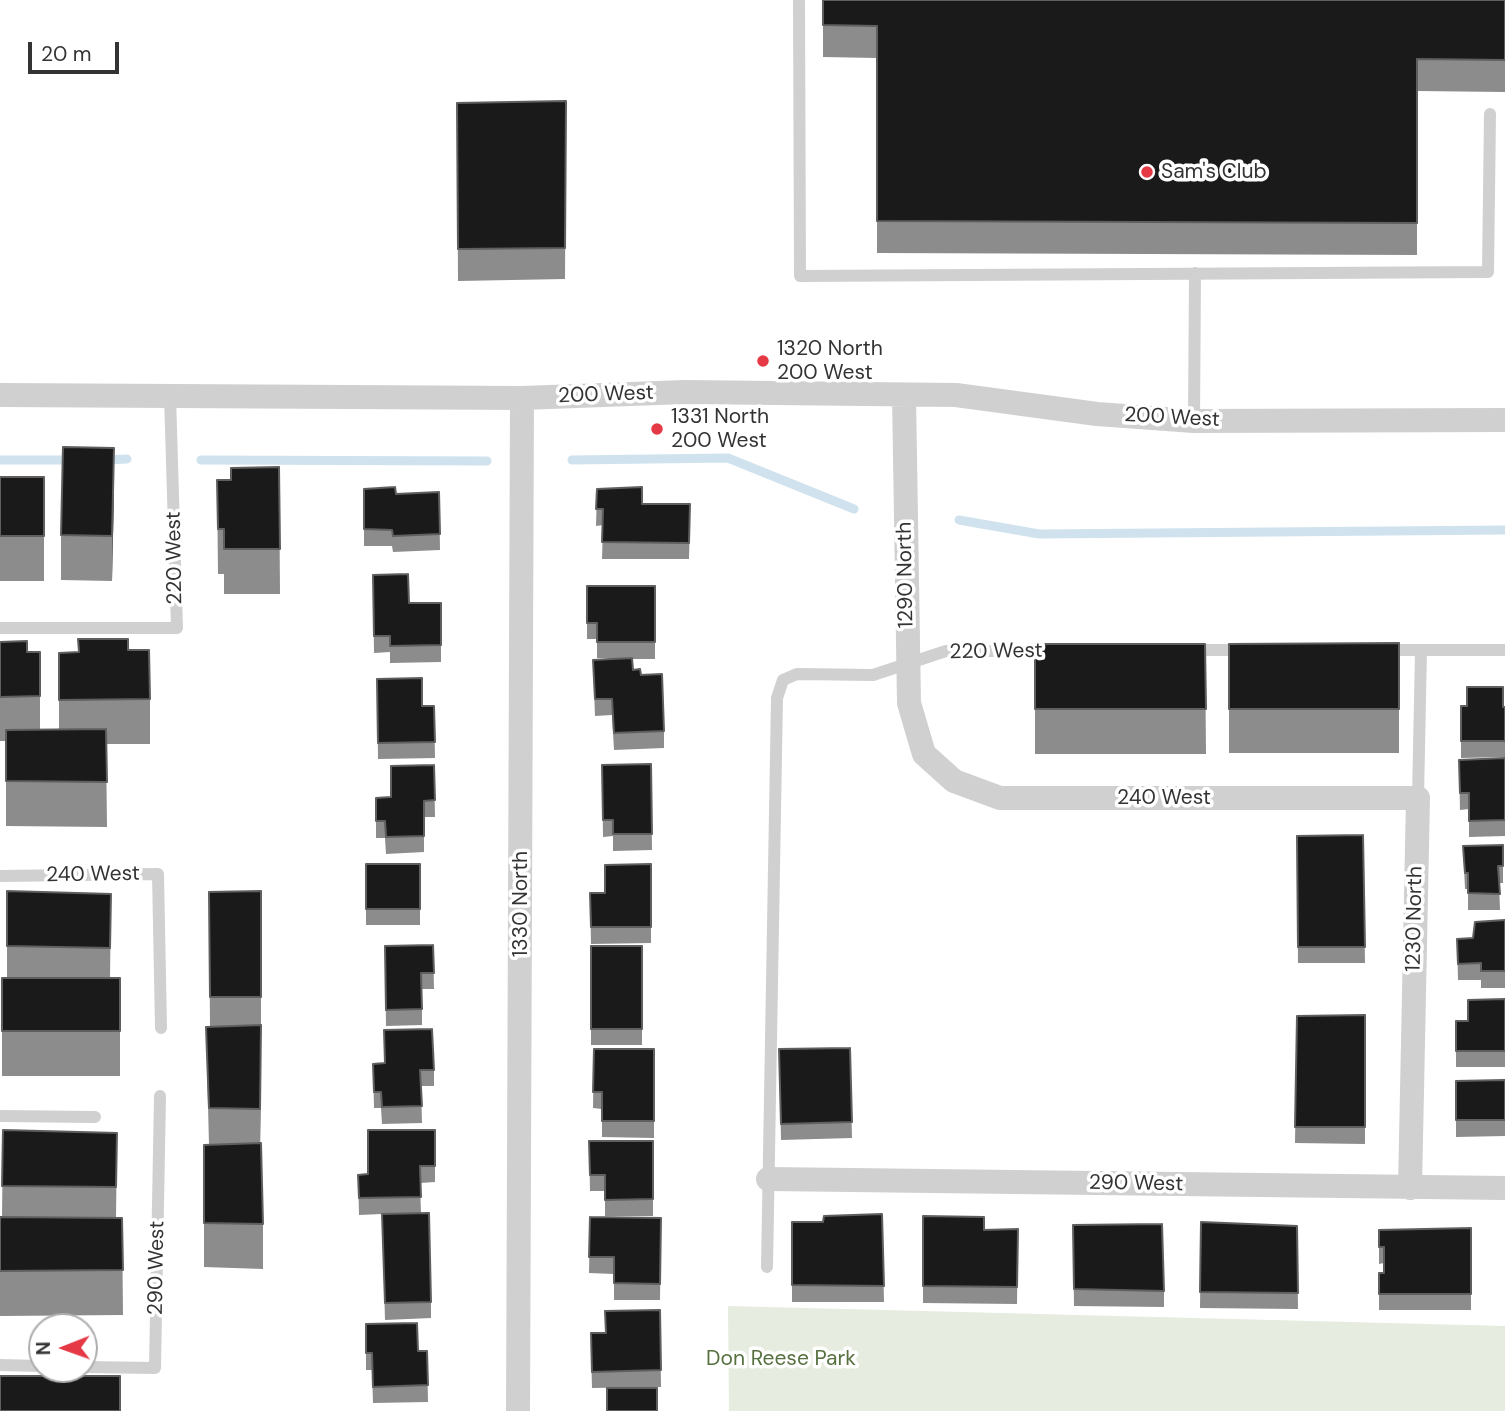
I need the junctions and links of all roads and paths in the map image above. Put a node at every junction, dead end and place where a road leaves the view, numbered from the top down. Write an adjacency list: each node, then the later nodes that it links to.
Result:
1 (799, 0): 3 (lane)
2 (1490, 114): 3 (lane)
3 (1195, 273): 9 (lane)
4 (0, 395): 6 (street, 200 West)
5 (904, 395): 7 (street, 200 West); 9 (street, 200 West); 17 (street, 1290 North)
6 (170, 396): 7 (street, 200 West); 10 (lane, 220 West)
7 (522, 398): 32 (street, 1330 North)
8 (1505, 420): 9 (street, 200 West)
9 (1194, 421)
10 (0, 628)
11 (1183, 650): 12 (lane)
12 (1253, 650)
13 (1365, 650): 14 (lane)
14 (1421, 650): 15 (lane); 19 (lane, 1230 North)
15 (1505, 650)
16 (1058, 651): 17 (lane, 220 West)
17 (908, 663): 18 (street, 1290 North); 25 (lane, 220 West)
18 (924, 754): 19 (street, 240 West)
19 (1418, 798): 26 (street, 1230 North)
20 (0, 876): 21 (lane, 240 West)
21 (161, 1028)
22 (160, 1096): 31 (lane, 290 West)
23 (0, 1116): 24 (lane)
24 (94, 1117)
25 (768, 1179): 26 (street, 290 West); 28 (lane, 220 West)
26 (1410, 1188): 27 (street, 290 West)
27 (1505, 1188)
28 (767, 1267)
29 (0, 1365): 30 (lane)
30 (28, 1366)
31 (98, 1367)
32 (518, 1411)

